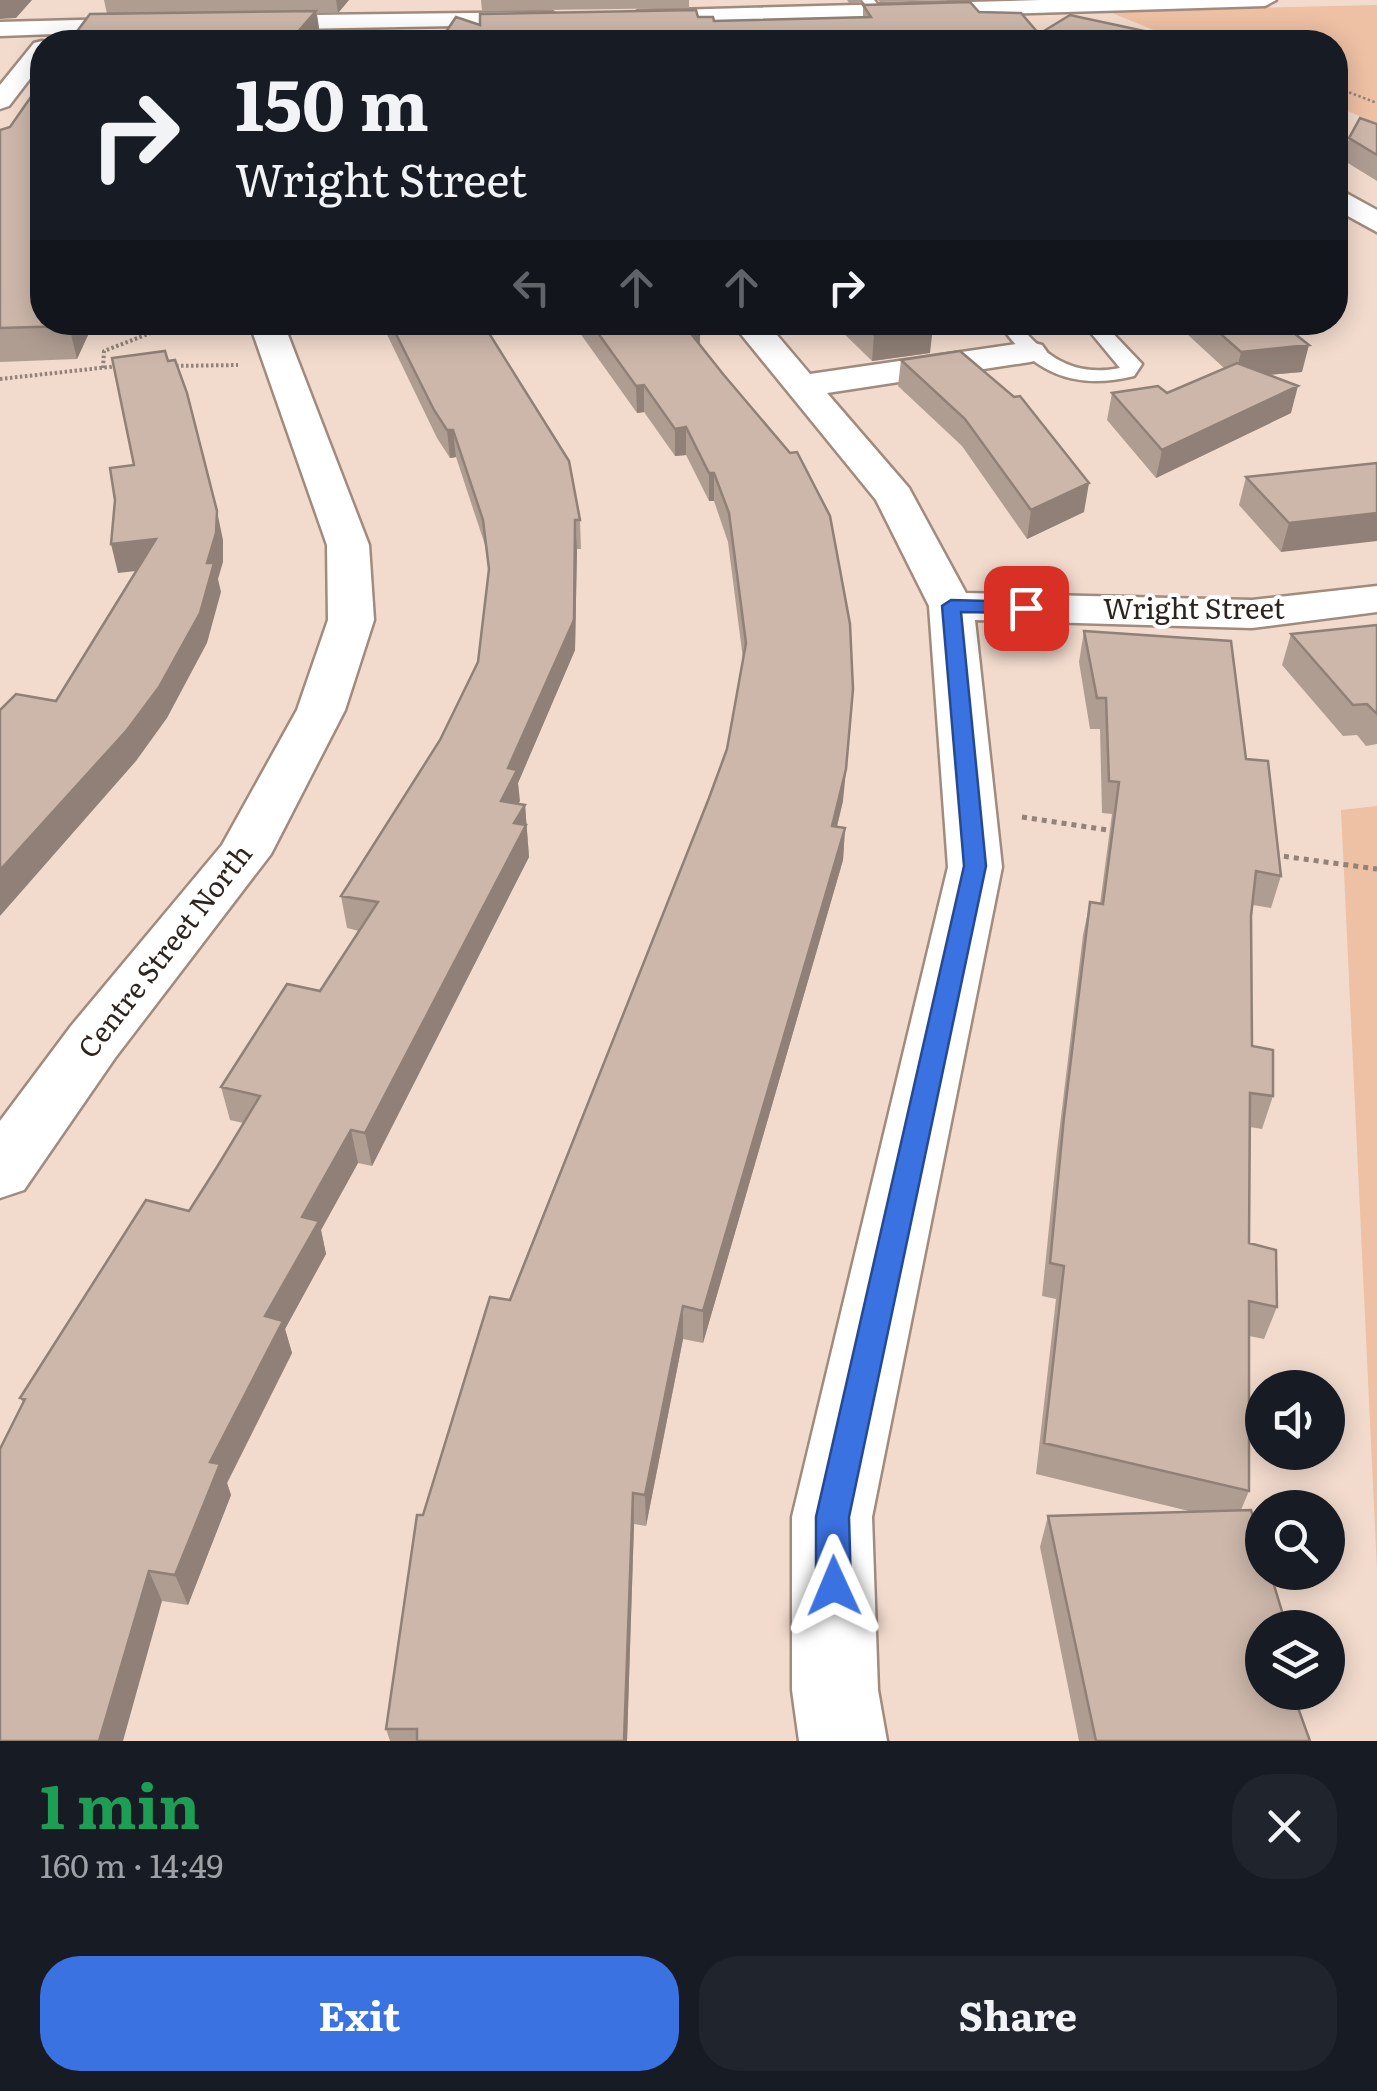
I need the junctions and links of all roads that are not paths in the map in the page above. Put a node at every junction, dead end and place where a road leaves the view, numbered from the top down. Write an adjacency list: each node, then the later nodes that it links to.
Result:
1 (1265, 0): 2 (street)
2 (873, 6): 3 (street)
3 (788, 8): 6 (street)
4 (406, 10): 5 (street); 7 (street)
5 (568, 18)
6 (624, 18)
7 (213, 24)
8 (176, 25): 10 (street)
9 (0, 29): 11 (street)
10 (131, 30)
11 (30, 35)
12 (30, 63): 13 (street)
13 (0, 101)
14 (1348, 205): 15 (street)
15 (1377, 224)
16 (758, 335): 20 (street)
17 (1104, 335): 18 (lane)
18 (1022, 337): 20 (street)
19 (274, 343): 23 (street, Centre Street North)
20 (801, 386): 22 (street)
21 (1377, 599): 22 (street, Wright Street)
22 (951, 606): 24 (street)
23 (0, 1171)
24 (843, 1741)

